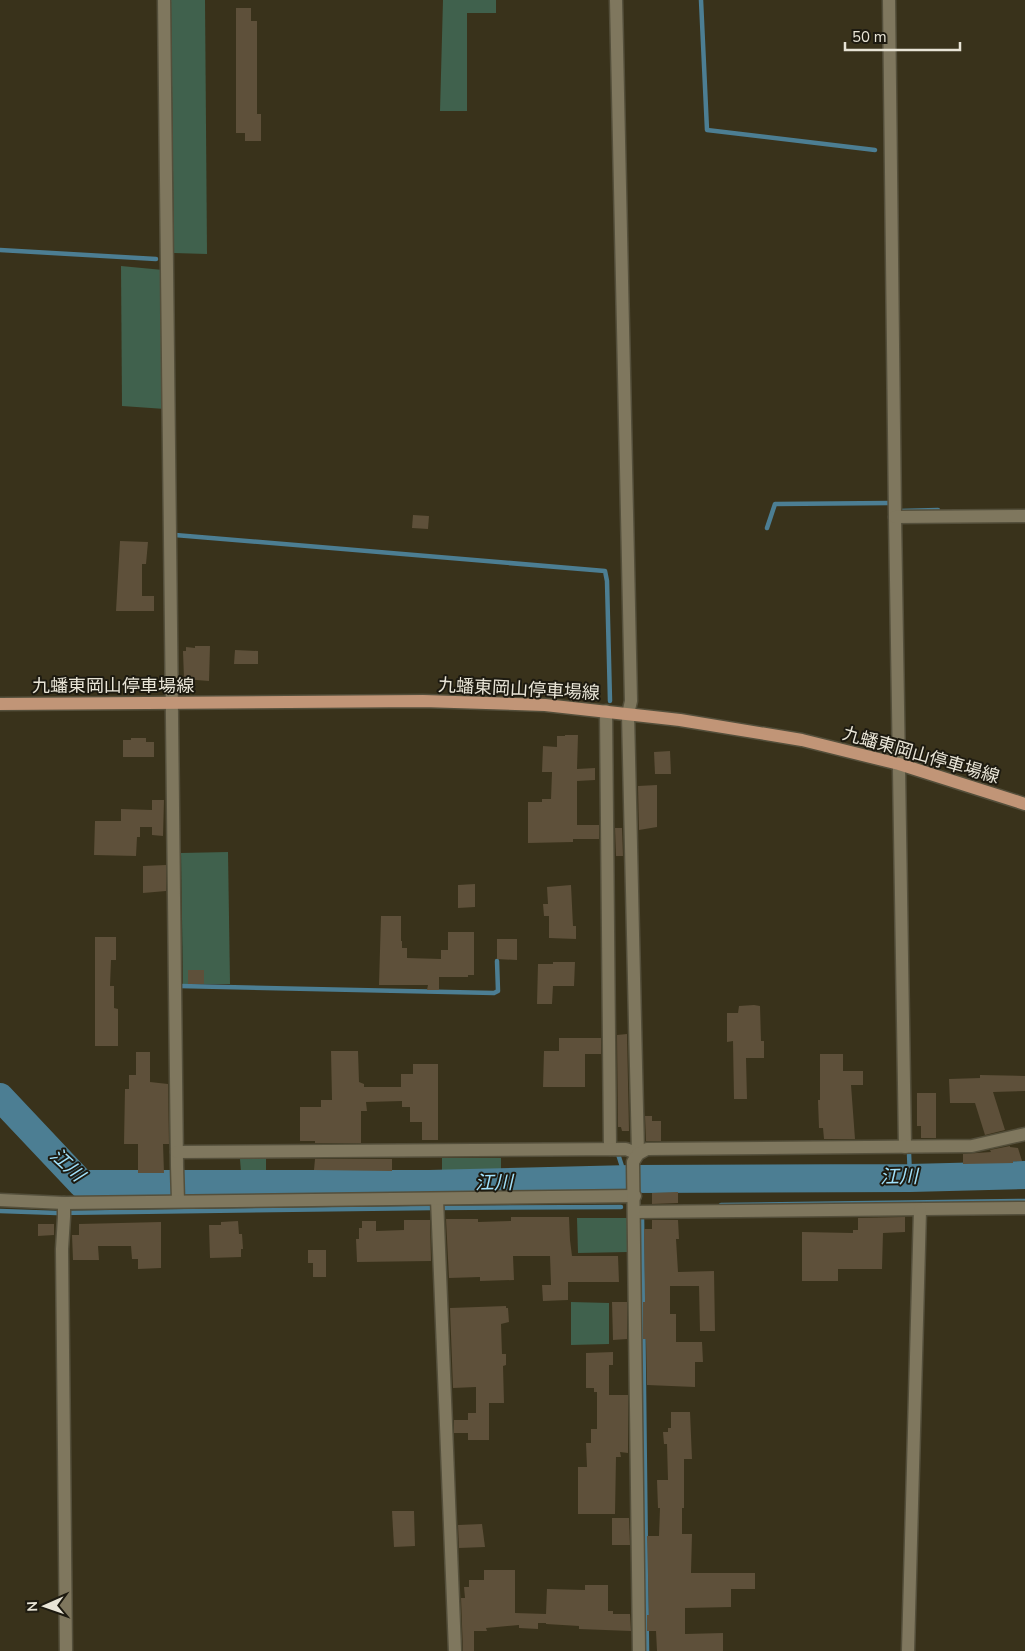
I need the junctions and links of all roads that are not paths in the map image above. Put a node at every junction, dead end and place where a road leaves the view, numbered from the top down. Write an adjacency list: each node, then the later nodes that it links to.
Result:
1 (164, 0): 6 (street)
2 (616, 0): 9 (street)
3 (889, 0): 5 (street)
4 (1025, 516): 5 (street)
5 (899, 517): 10 (street)
6 (173, 703): 7 (main road, 九蟠東岡山停車場線); 8 (main road, 九蟠東岡山停車場線); 15 (street)
7 (0, 704)
8 (606, 711): 9 (main road, 九蟠東岡山停車場線); 14 (street)
9 (628, 714): 10 (main road, 九蟠東岡山停車場線); 16 (street)
10 (899, 764): 11 (main road, 九蟠東岡山停車場線); 13 (street)
11 (1025, 804)
12 (1025, 1134): 13 (street)
13 (905, 1147): 16 (street)
14 (615, 1149): 15 (street); 16 (street)
15 (180, 1152): 19 (street)
16 (636, 1158): 17 (street)
17 (634, 1192): 20 (street); 24 (street)
18 (0, 1200): 22 (street)
19 (178, 1201): 20 (street); 22 (street)
20 (437, 1205): 26 (street)
21 (1025, 1208): 23 (street)
22 (64, 1210): 25 (street)
23 (920, 1210): 24 (street); 28 (street)
24 (635, 1212): 27 (street)
25 (66, 1651)
26 (454, 1651)
27 (640, 1651)
28 (908, 1651)

